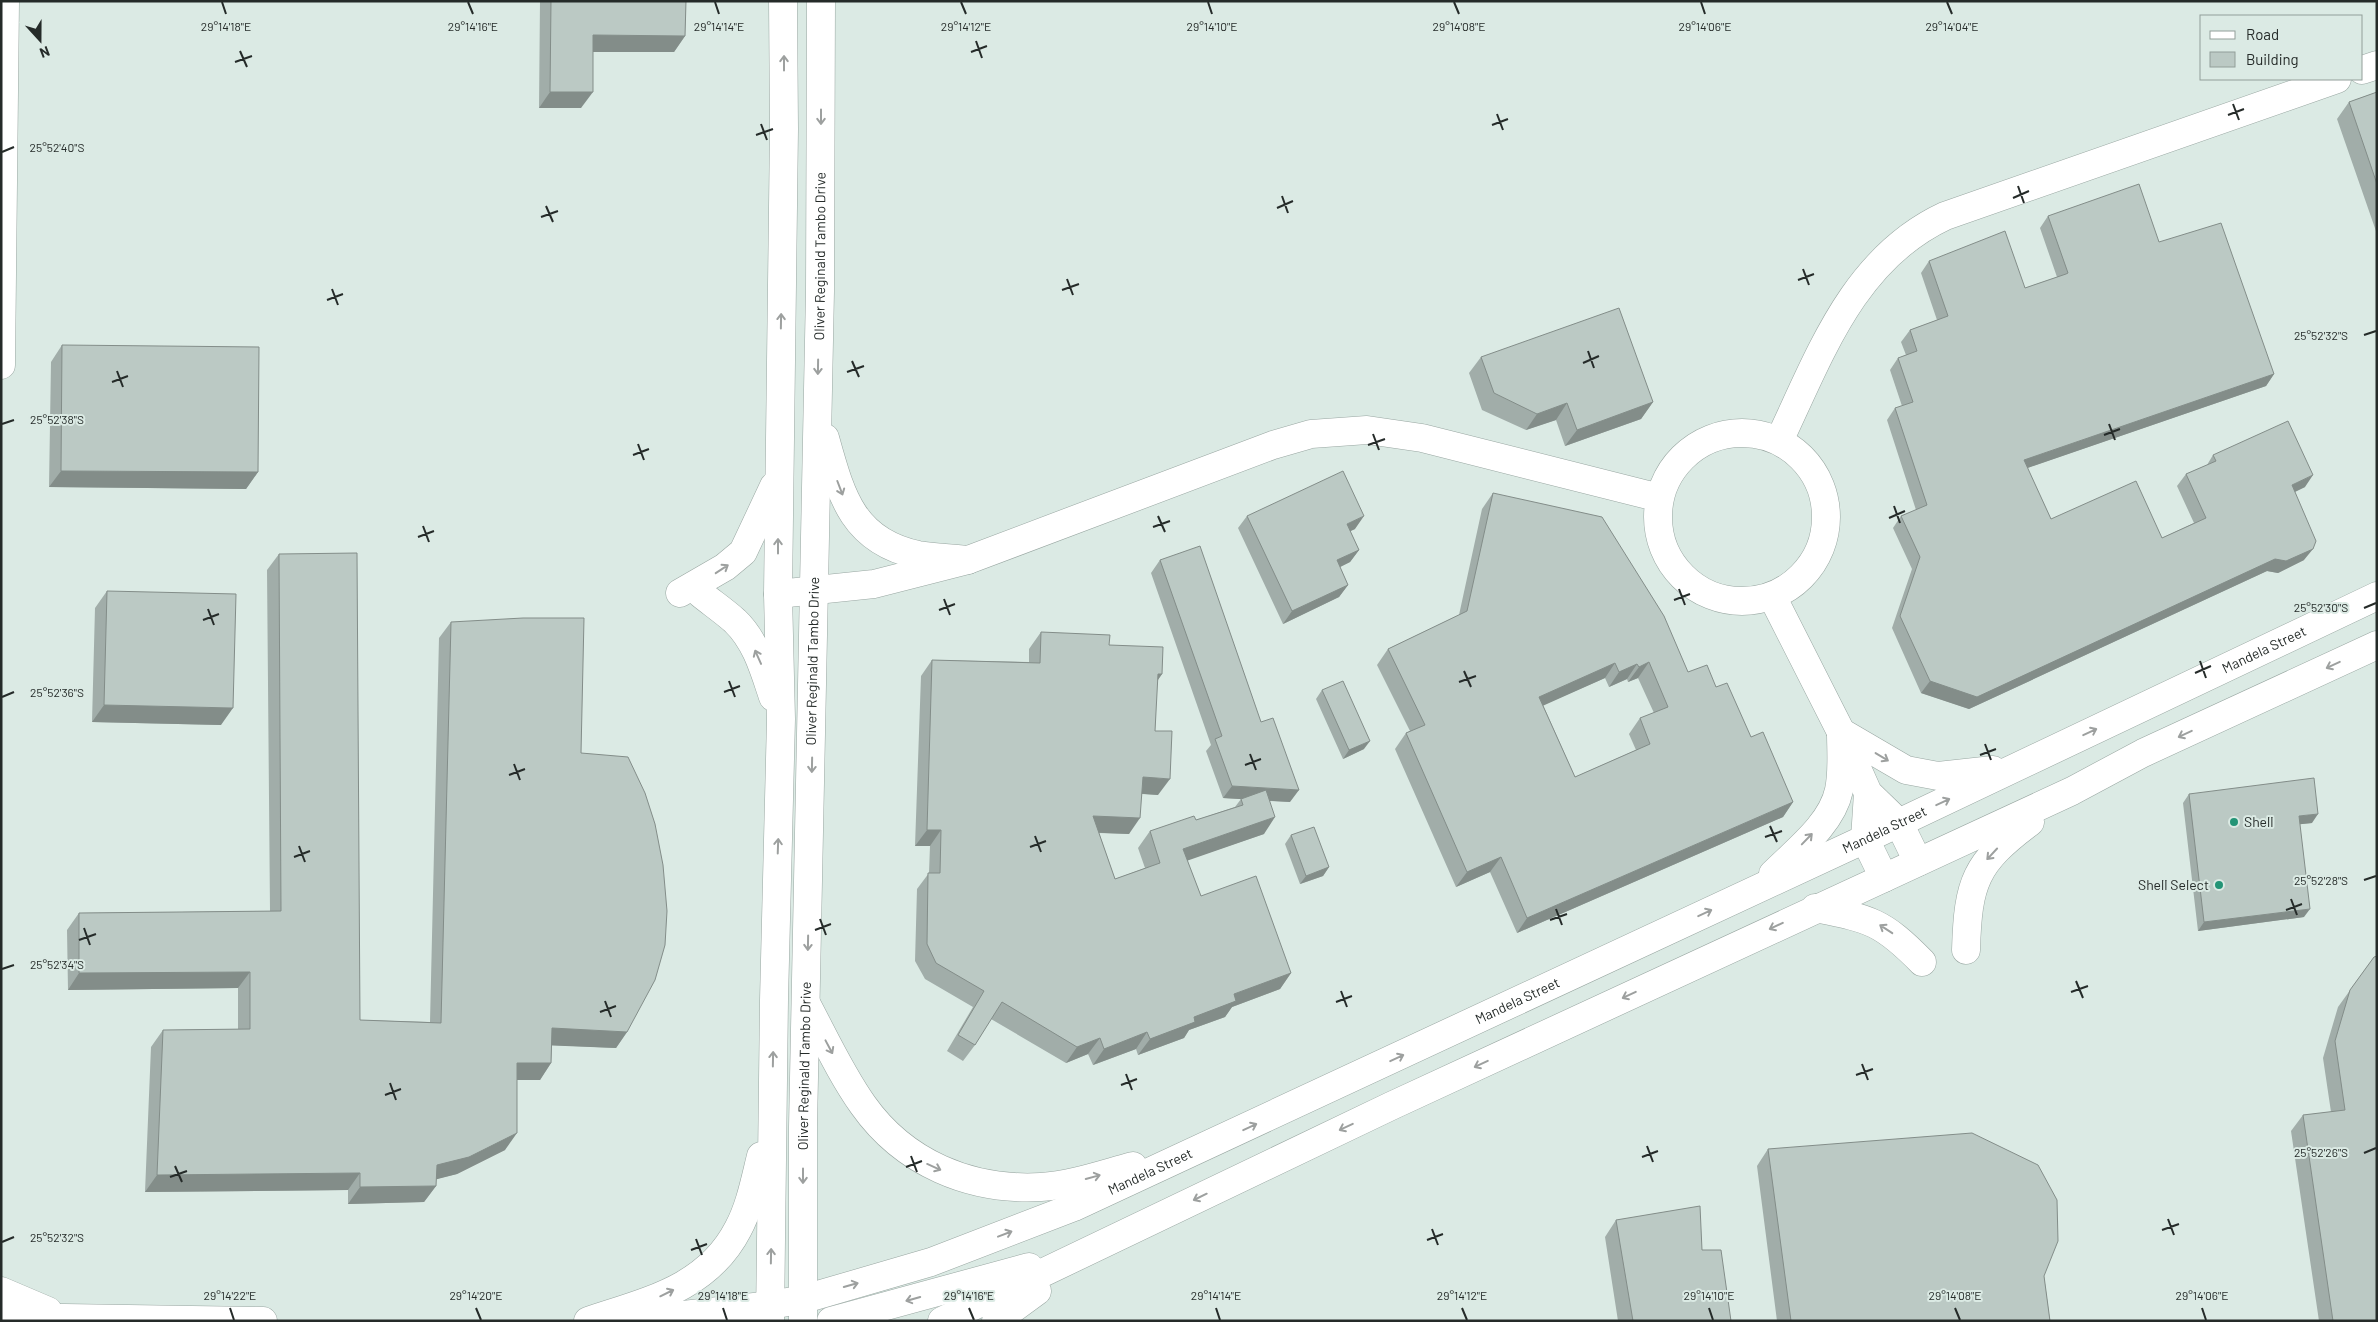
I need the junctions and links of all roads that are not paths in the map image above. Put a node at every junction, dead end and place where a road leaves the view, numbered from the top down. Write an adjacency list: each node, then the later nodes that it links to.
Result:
1 (5, 1): 7 (main road)
2 (784, 1): 10 (main road, one-way to 2)
3 (821, 1): 8 (main road, Oliver Reginald Tambo Drive, one-way to 8)
4 (2377, 65): 5 (main road)
5 (2363, 70)
6 (2334, 80): 9 (main road)
7 (1, 366)
8 (817, 408): 12 (main road, one-way to 12); 13 (main road, Oliver Reginald Tambo Drive)
9 (1779, 441): 11 (main road); 15 (main road)
10 (779, 474): 14 (main road, one-way to 10); 18 (main road, one-way to 10)
11 (1660, 498): 12 (main road); 15 (main road)
12 (968, 560): 13 (main road)
13 (815, 592): 14 (main road); 31 (main road, Oliver Reginald Tambo Drive, one-way to 31)
14 (778, 594): 18 (main road)
15 (1772, 596): 19 (main road)
16 (2377, 596): 20 (main road, Mandela Street, one-way to 16)
17 (2377, 645): 21 (main road, one-way to 21)
18 (781, 719): 32 (main road, one-way to 18)
19 (1840, 732): 20 (main road, one-way to 20); 22 (main road); 27 (main road, one-way to 19)
20 (2016, 767): 23 (main road, Mandela Street, one-way to 20)
21 (2072, 790): 25 (main road); 29 (main road, one-way to 29)
22 (1868, 793): 23 (main road); 24 (main road)
23 (1899, 823): 24 (main road, Mandela Street); 25 (main road)
24 (1866, 839): 26 (main road); 27 (main road, Mandela Street)
25 (1918, 862): 26 (main road)
26 (1884, 878): 28 (main road)
27 (1761, 886): 33 (main road, Mandela Street, one-way to 27)
28 (1815, 908): 30 (main road, one-way to 28); 34 (main road, one-way to 34)
29 (1966, 950)
30 (1922, 962)
31 (806, 1004): 33 (main road, one-way to 33); 37 (main road, Oliver Reginald Tambo Drive, one-way to 37)
32 (773, 1108): 36 (main road, one-way to 32); 41 (main road, one-way to 32)
33 (1216, 1143): 37 (main road, Mandela Street, one-way to 33)
34 (1095, 1249): 43 (main road, one-way to 43); 44 (main road); 45 (main road)
35 (1, 1291): 39 (main road)
36 (770, 1313): 37 (main road, Mandela Street); 42 (main road, Mandela Street)
37 (805, 1315)
38 (1, 1317): 39 (main road)
39 (67, 1319): 40 (main road)
40 (263, 1321)
41 (588, 1321)
42 (630, 1321)
43 (831, 1321)
44 (942, 1321)
45 (996, 1321)

